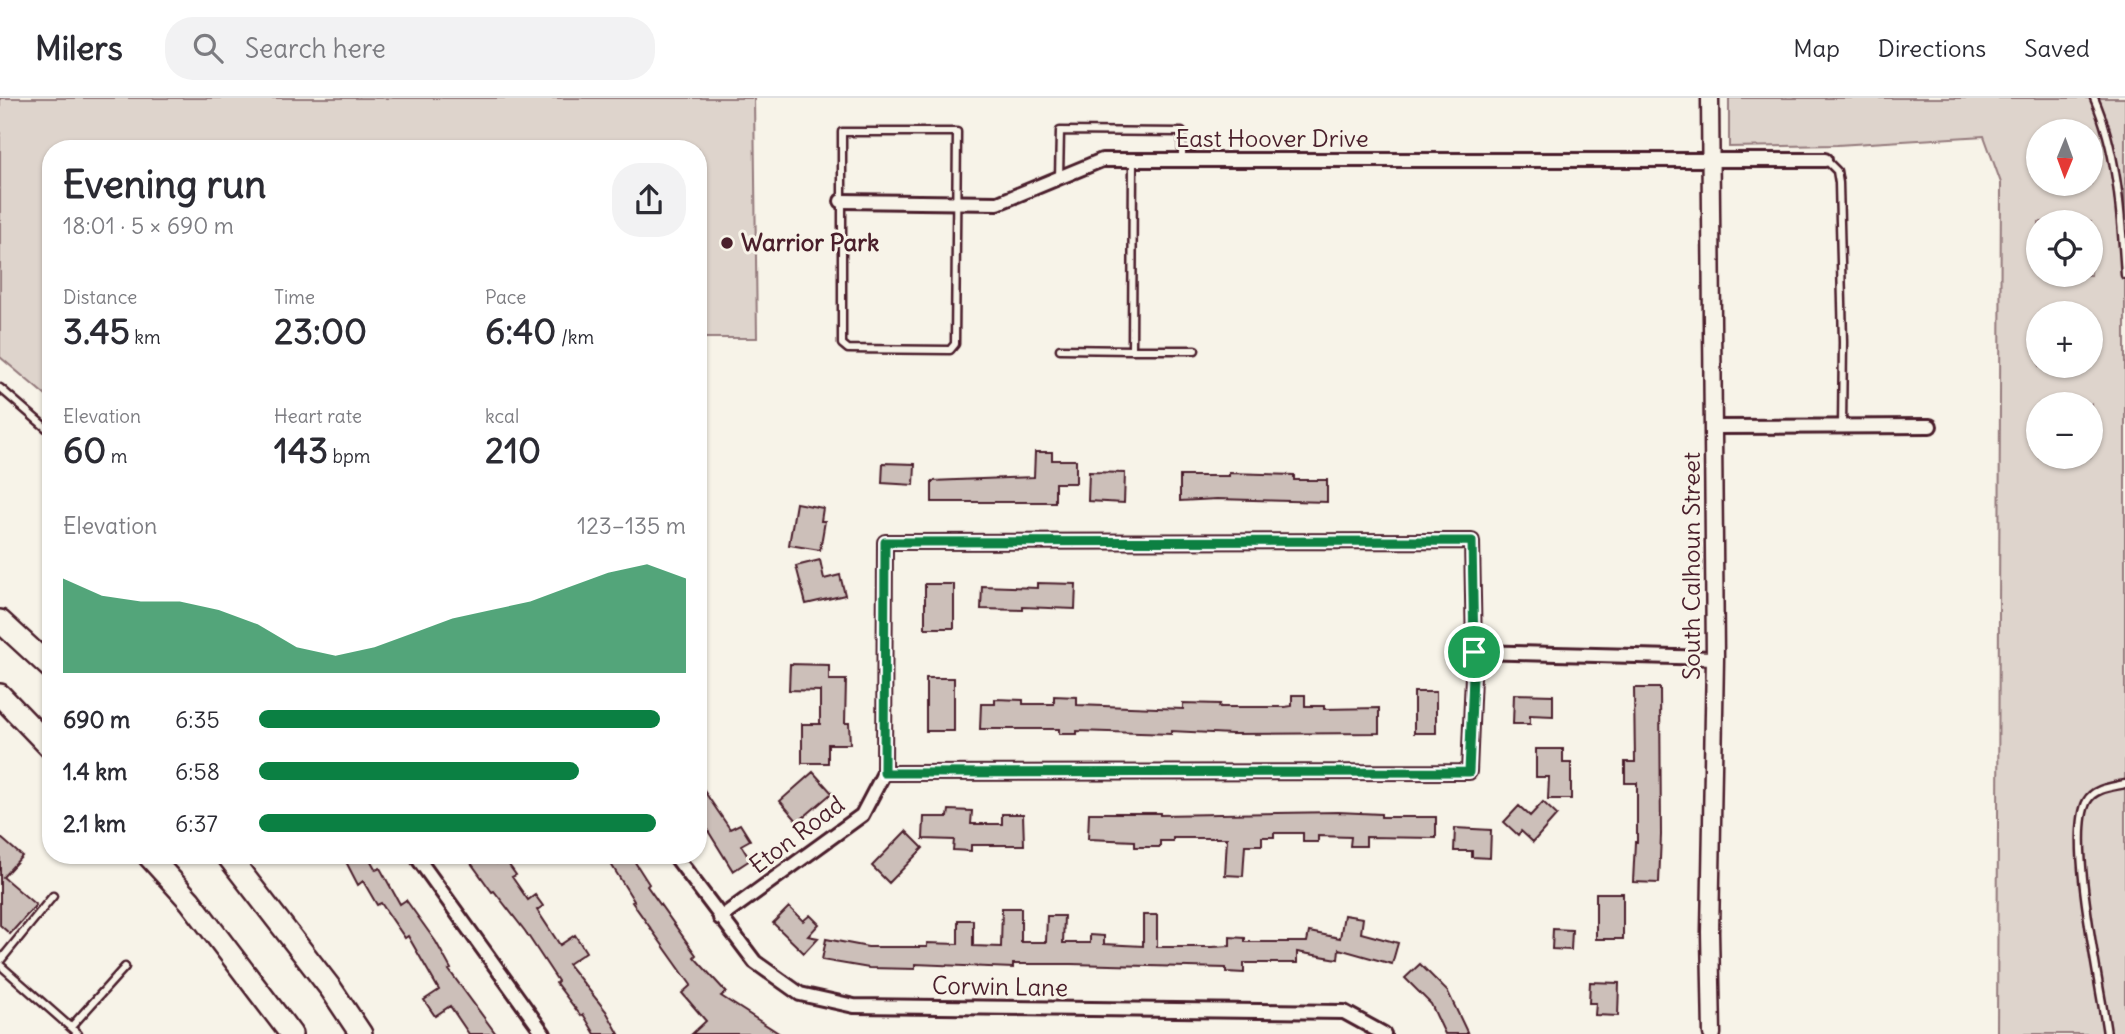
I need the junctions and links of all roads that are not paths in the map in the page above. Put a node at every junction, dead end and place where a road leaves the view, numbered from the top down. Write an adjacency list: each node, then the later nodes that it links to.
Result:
1 (1710, 98): 5 (street, South Calhoun Street)
2 (2094, 98): 10 (lane)
3 (1133, 160): 4 (street, East Hoover Drive); 7 (street, East Hoover Drive); 12 (lane)
4 (1182, 160): 5 (street, East Hoover Drive); 7 (lane)
5 (1711, 160): 6 (street, East Hoover Drive); 18 (street, South Calhoun Street)
6 (1825, 160): 16 (lane)
7 (1059, 178): 9 (street, East Hoover Drive)
8 (841, 201): 9 (street, East Hoover Drive); 9 (lane); 9 (lane)
9 (957, 201)
10 (2125, 275)
11 (1060, 349): 12 (lane)
12 (1132, 350): 13 (lane)
13 (1195, 350)
14 (0, 388): 15 (lane)
15 (42, 424)
16 (1842, 426): 17 (street); 18 (street)
17 (1930, 426)
18 (1714, 427): 21 (street, South Calhoun Street)
19 (0, 621): 22 (highway)
20 (1474, 652): 21 (street); 25 (street); 25 (street)
21 (1716, 658): 41 (street, South Calhoun Street)
22 (42, 660)
23 (0, 695): 24 (highway)
24 (42, 739)
25 (884, 773): 32 (street, Eton Road)
26 (2125, 784): 42 (lane)
27 (156, 864): 37 (highway)
28 (234, 864): 38 (highway)
29 (422, 864): 39 (street)
30 (681, 864): 32 (street, Corwin Lane)
31 (53, 896): 33 (lane)
32 (720, 918): 40 (street, Corwin Lane)
33 (0, 963): 35 (lane)
34 (125, 967): 35 (lane)
35 (71, 1027): 36 (lane)
36 (78, 1034)
37 (291, 1034)
38 (361, 1034)
39 (544, 1034)
40 (1384, 1034)
41 (1712, 1034)
42 (2107, 1034)

